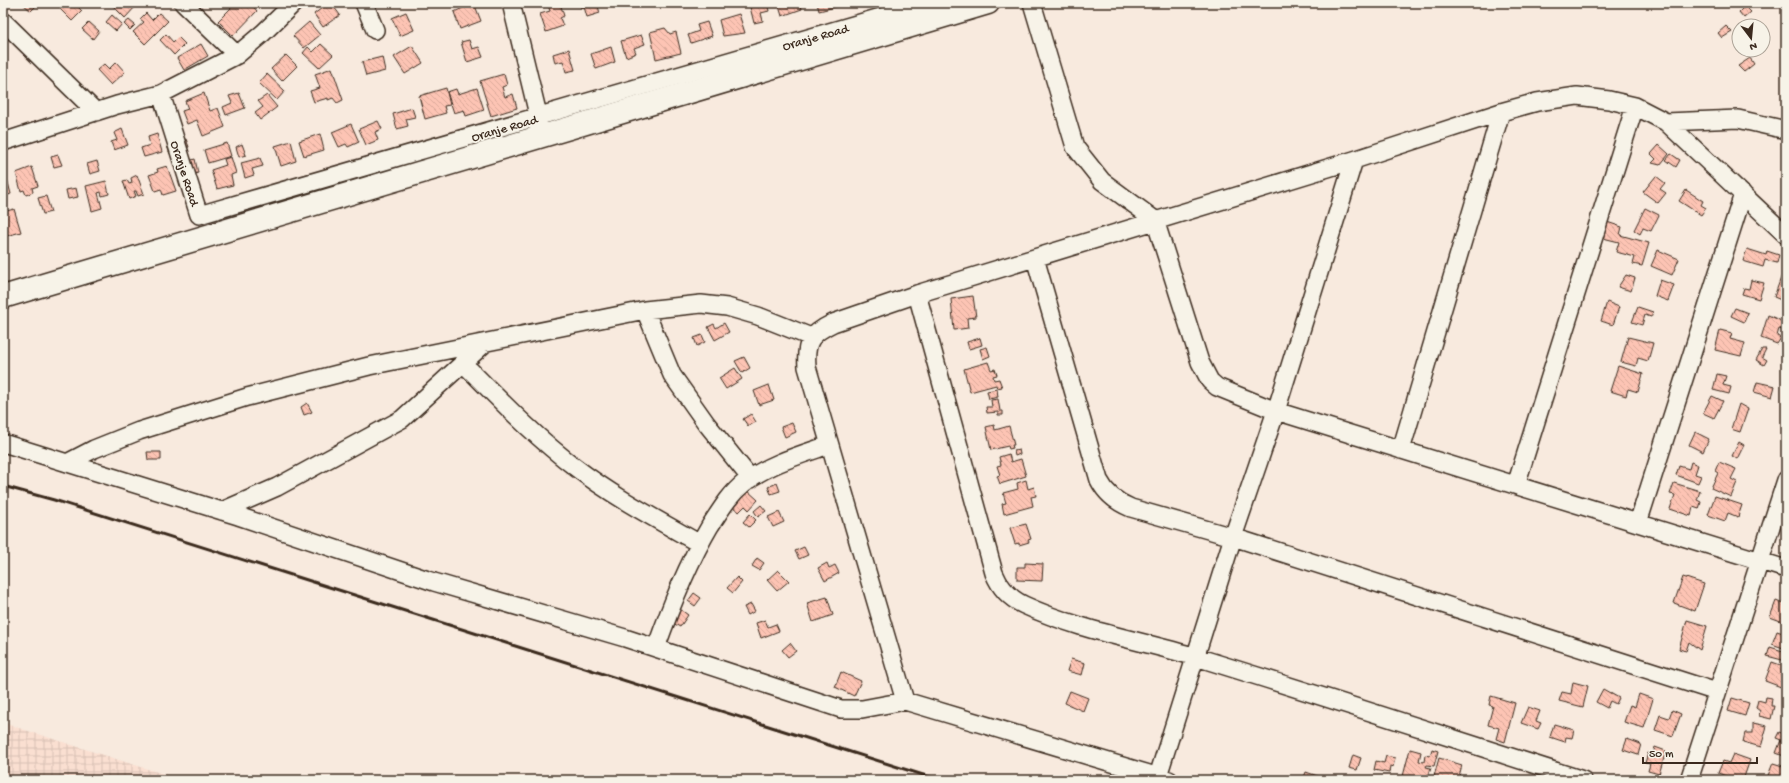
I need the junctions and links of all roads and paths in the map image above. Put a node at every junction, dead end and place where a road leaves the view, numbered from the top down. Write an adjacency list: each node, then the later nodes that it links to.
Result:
1 (183, 3): 10 (street)
2 (294, 3): 10 (street)
3 (364, 3): 9 (street)
4 (511, 3): 16 (street)
5 (930, 3): 16 (street, Oranje Road)
6 (988, 3): 16 (street)
7 (1032, 3): 22 (street)
8 (3, 21): 13 (street)
9 (375, 30)
10 (237, 55): 11 (street)
11 (161, 94): 13 (street); 21 (street, Oranje Road)
12 (1636, 106): 14 (street); 15 (street); 39 (street)
13 (96, 112): 18 (street)
14 (1501, 112): 19 (street); 35 (street)
15 (1666, 122): 17 (street); 20 (street)
16 (540, 126): 21 (street, Oranje Road); 24 (street)
17 (1786, 130)
18 (3, 142)
19 (1354, 160): 22 (street); 32 (street)
20 (1743, 194): 23 (street); 41 (street)
21 (200, 215): 24 (street)
22 (1155, 220): 25 (street); 32 (street)
23 (1786, 235)
24 (206, 236): 27 (street)
25 (1035, 258): 26 (street); 42 (street)
26 (917, 294): 29 (street); 47 (street)
27 (3, 297)
28 (645, 310): 29 (street); 30 (street); 37 (street)
29 (811, 337): 34 (street)
30 (485, 343): 31 (street); 36 (street)
31 (464, 363): 40 (street); 43 (street)
32 (1276, 411): 35 (street); 42 (street)
33 (3, 443): 36 (street)
34 (829, 445): 37 (street); 49 (street)
35 (1401, 450): 39 (street)
36 (67, 463): 40 (street)
37 (750, 479): 43 (street)
38 (1786, 480): 44 (street)
39 (1516, 485): 41 (street)
40 (222, 511): 46 (street)
41 (1638, 523): 44 (street)
42 (1233, 537): 47 (street); 48 (street)
43 (700, 544): 46 (street)
44 (1760, 561): 45 (street); 48 (street)
45 (1786, 569)
46 (656, 648): 49 (street)
47 (1194, 657): 50 (street); 51 (street)
48 (1717, 692): 52 (street)
49 (905, 701): 50 (street)
50 (1163, 778)
51 (1583, 780)
52 (1689, 780)

